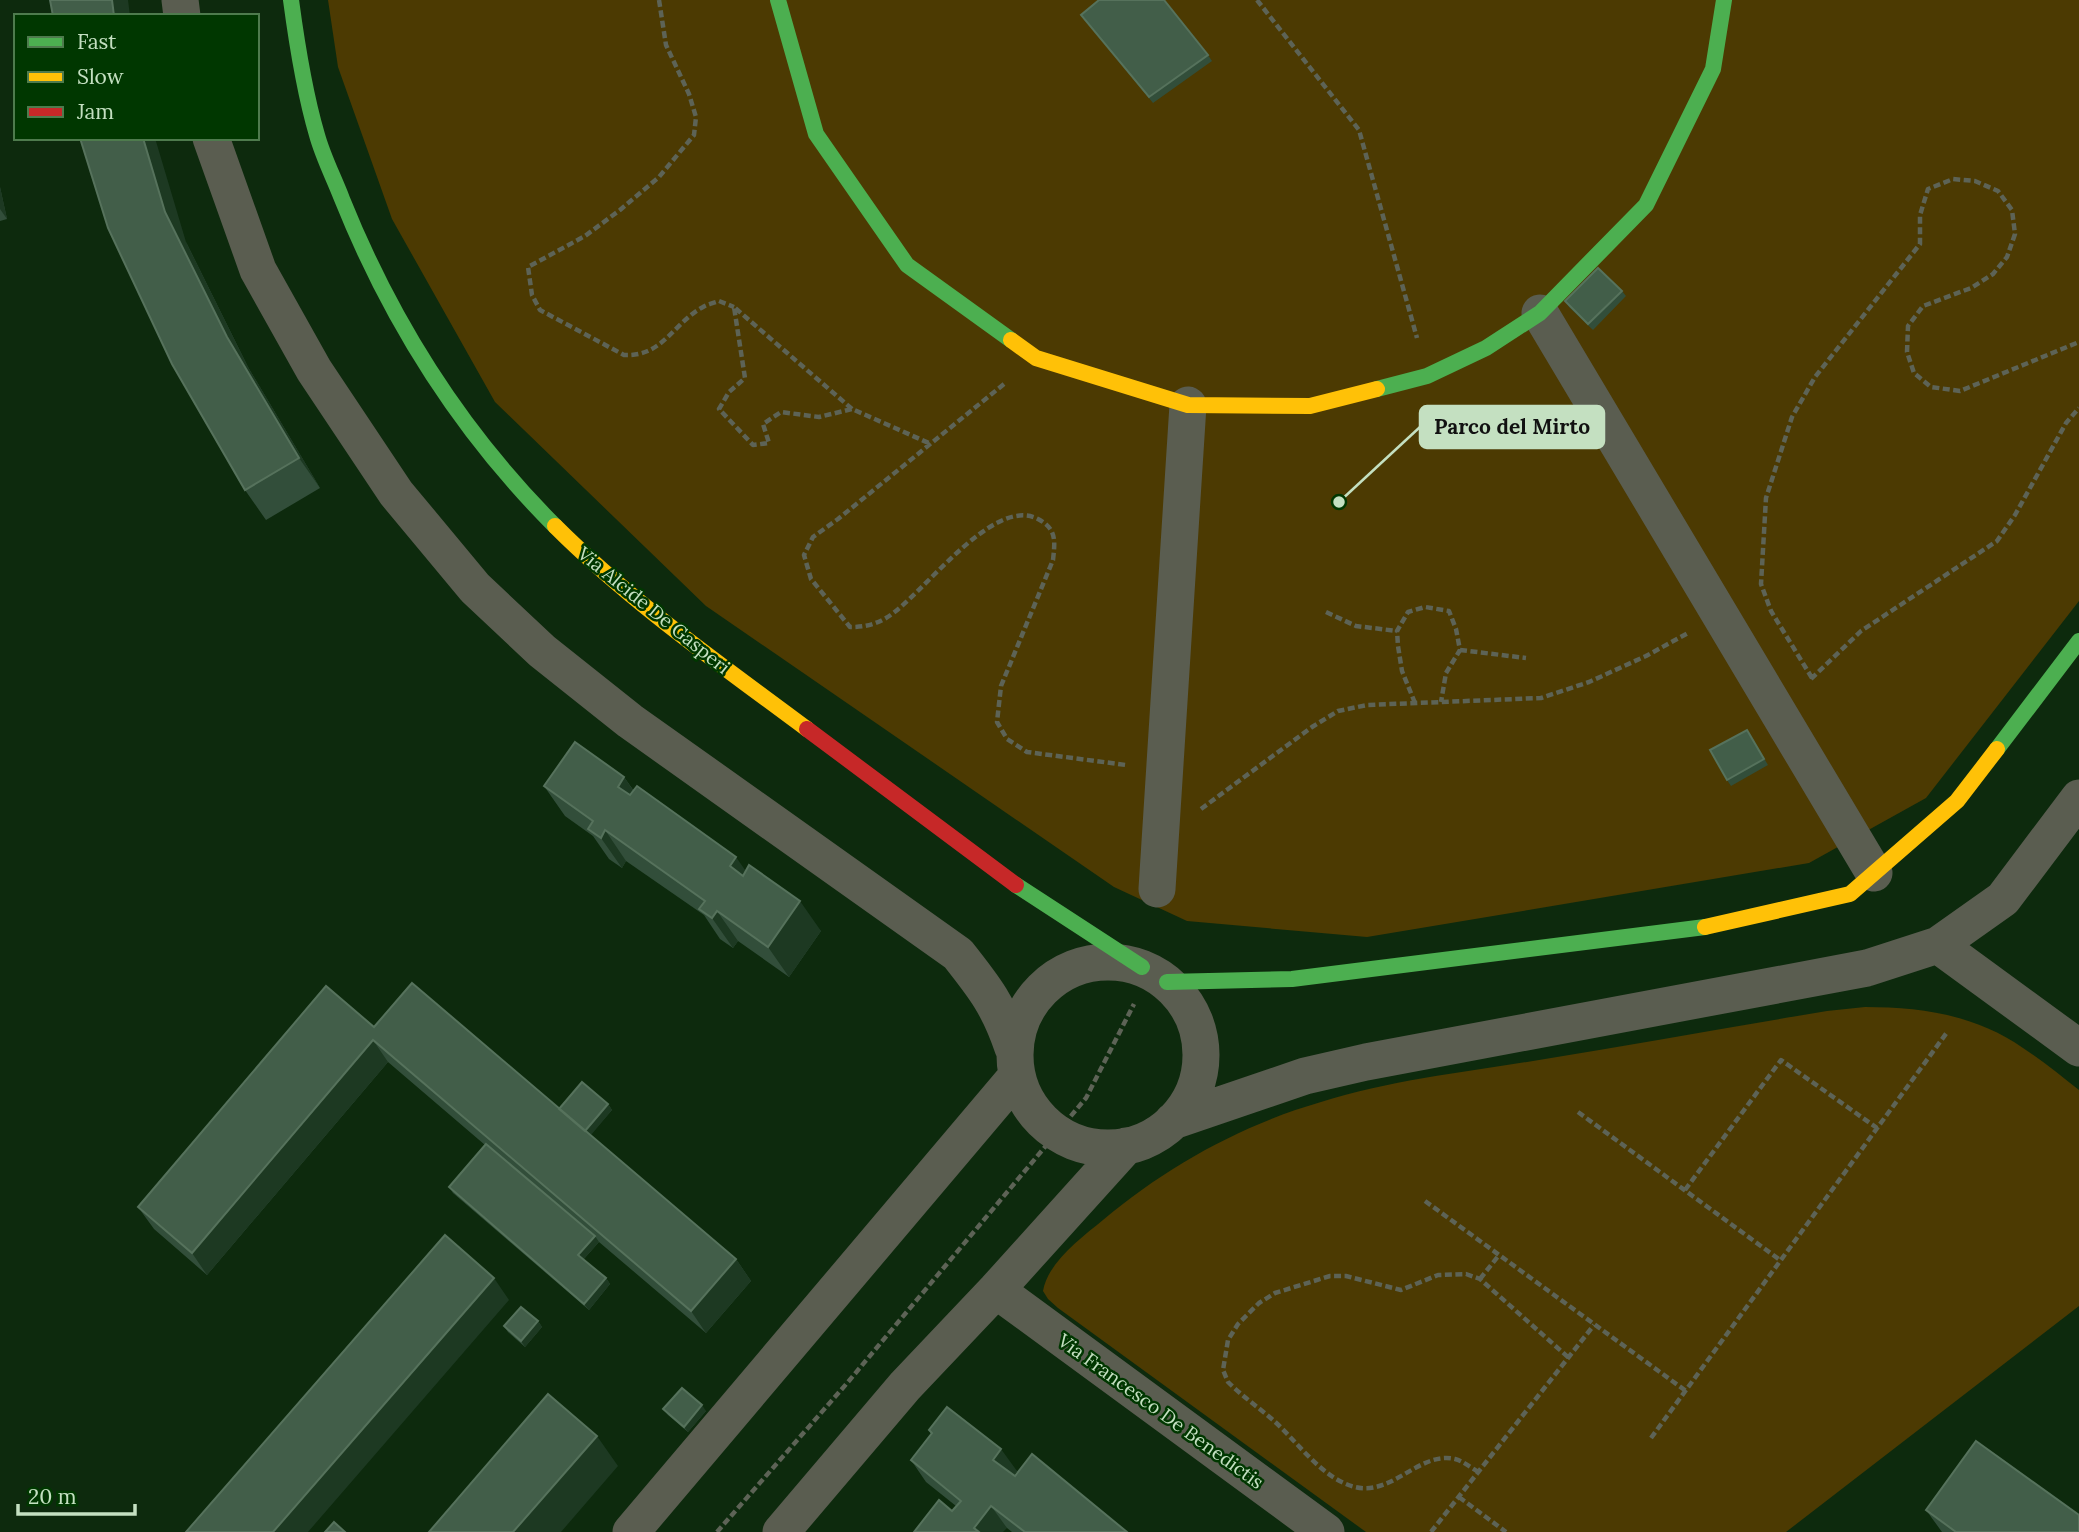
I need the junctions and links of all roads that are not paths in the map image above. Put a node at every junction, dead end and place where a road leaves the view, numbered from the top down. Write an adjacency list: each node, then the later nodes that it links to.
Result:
1 (290, 0): 12 (street, Via Alcide De Gasperi)
2 (778, 0): 6 (street)
3 (1724, 0): 5 (street)
4 (212, 140): 14 (street)
5 (1540, 313): 6 (street); 9 (street)
6 (1188, 405): 10 (street)
7 (2079, 640): 9 (street)
8 (2079, 798): 11 (street)
9 (1874, 873): 12 (street)
10 (1157, 889)
11 (1938, 944): 13 (street); 15 (street)
12 (1153, 973): 14 (street); 15 (street)
13 (2079, 1048)
14 (1015, 1063): 16 (street); 18 (street)
15 (1172, 1121): 16 (street)
16 (1126, 1146): 17 (street)
17 (996, 1290): 19 (street); 20 (street, Via Francesco De Benedictis)
18 (631, 1532)
19 (780, 1532)
20 (1326, 1532)

